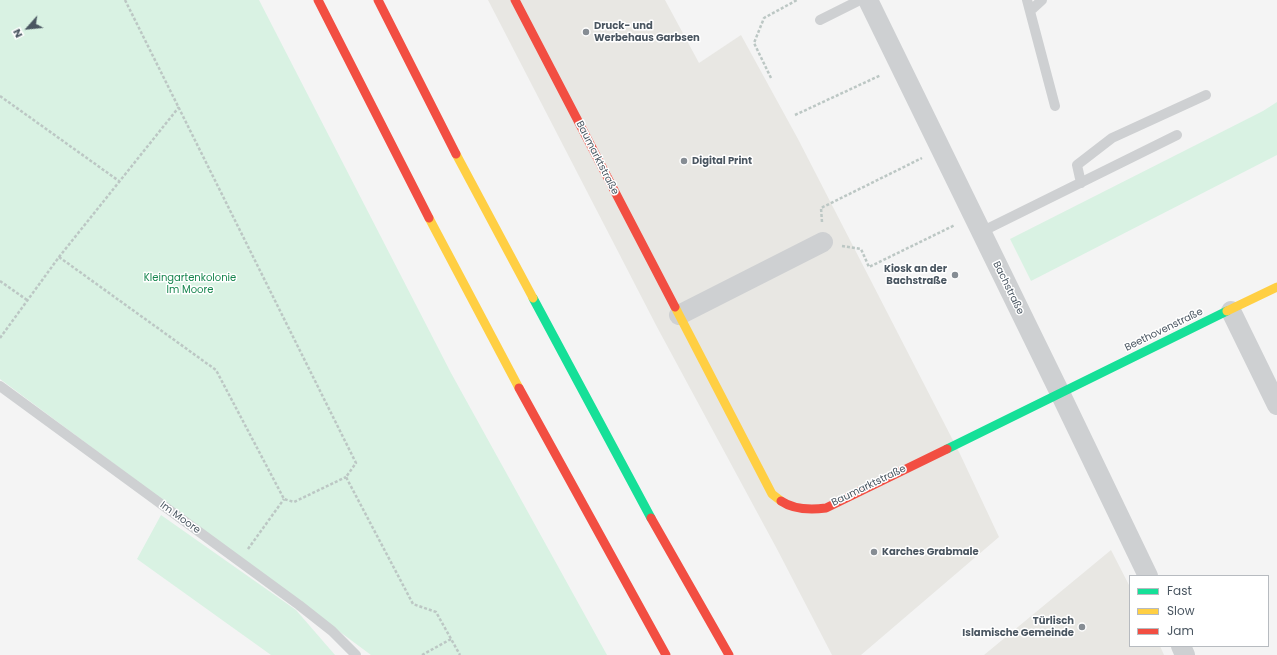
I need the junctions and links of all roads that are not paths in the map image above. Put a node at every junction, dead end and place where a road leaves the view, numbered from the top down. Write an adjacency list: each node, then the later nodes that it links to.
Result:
1 (318, 0): 24 (main road)
2 (378, 0): 25 (main road)
3 (515, 0): 18 (main road, Baumarktstraße)
4 (860, 0): 9 (lane)
5 (868, 0): 14 (street, Bachstraße)
6 (1027, 0): 8 (lane)
7 (1042, 0): 8 (lane)
8 (1030, 11): 11 (lane)
9 (820, 20)
10 (1206, 95): 13 (lane)
11 (1055, 106)
12 (1178, 135): 13 (lane)
13 (1081, 183): 14 (lane)
14 (977, 224): 20 (street, Bachstraße)
15 (823, 242): 18 (street)
16 (1277, 287): 17 (main road, Beethovenstraße)
17 (1231, 311): 20 (main road, Beethovenstraße); 21 (street)
18 (679, 315): 20 (main road, Baumarktstraße)
19 (0, 386): 23 (lane, Im Moore)
20 (1060, 393): 22 (street, Bachstraße)
21 (1277, 405)
22 (1148, 575)
23 (356, 655)
24 (666, 655)
25 (729, 655)

